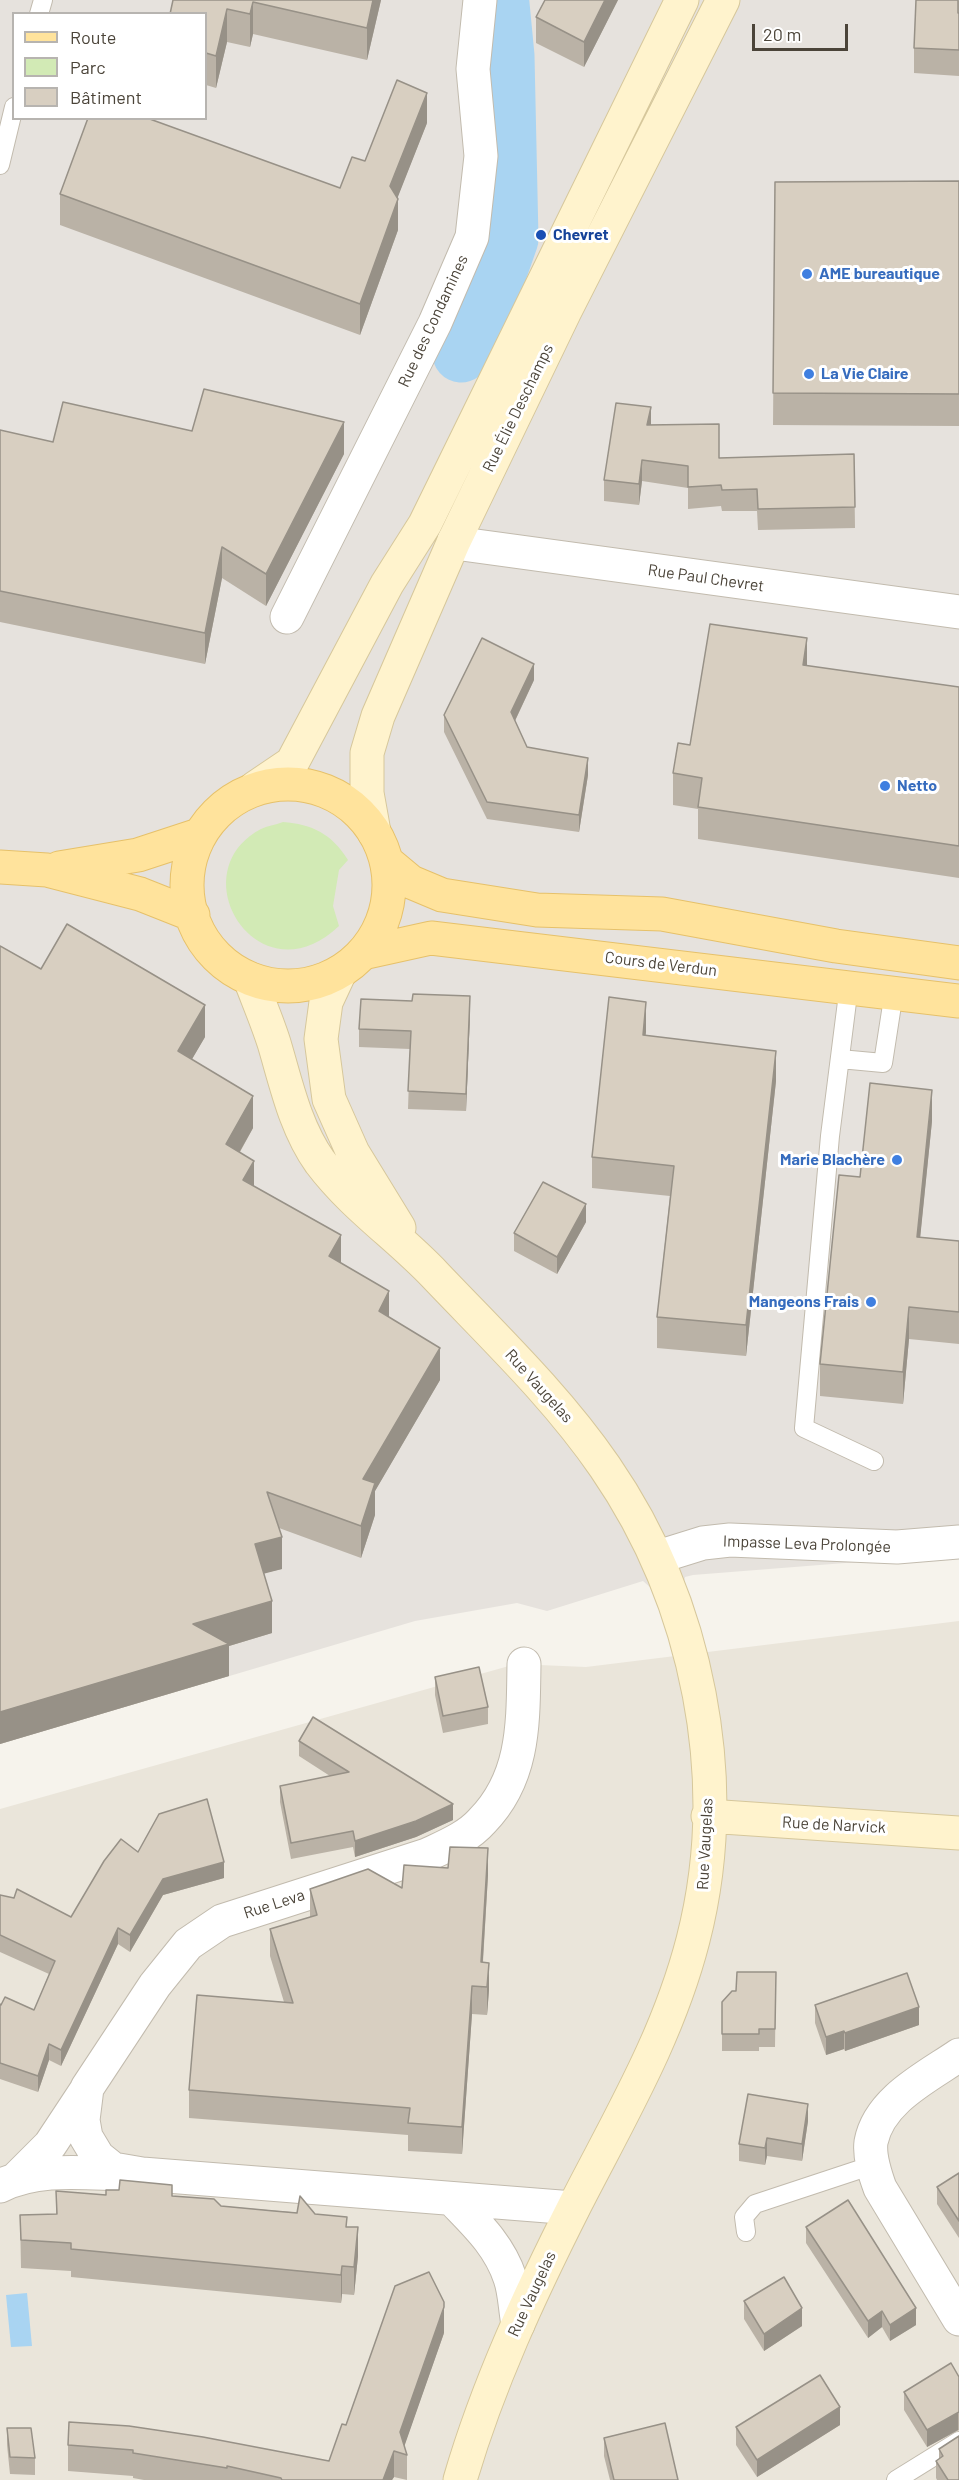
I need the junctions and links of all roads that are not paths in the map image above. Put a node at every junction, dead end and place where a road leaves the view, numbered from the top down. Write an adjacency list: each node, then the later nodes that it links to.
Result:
1 (480, 0): 8 (street, Rue des Condamines)
2 (682, 0): 9 (main road, Rue Élie Deschamps)
3 (723, 0): 6 (main road, Rue Élie Deschamps)
4 (12, 115): 5 (lane)
5 (0, 165)
6 (454, 541): 7 (street, Rue Paul Chevret); 10 (main road, Rue Élie Deschamps)
7 (959, 612)
8 (287, 617)
9 (255, 789): 10 (main road); 11 (main road)
10 (374, 832): 12 (main road)
11 (200, 835): 14 (main road); 15 (main road)
12 (387, 862): 16 (main road); 17 (main road)
13 (0, 867): 14 (main road)
14 (47, 870): 15 (main road)
15 (192, 915): 18 (main road)
16 (352, 962): 18 (main road); 19 (main road, Cours de Verdun); 23 (main road, Rue Vaugelas)
17 (959, 963)
18 (250, 979): 23 (main road, Rue Vaugelas)
19 (849, 986): 20 (main road, Cours de Verdun); 22 (lane)
20 (894, 992): 21 (main road, Cours de Verdun); 22 (lane)
21 (959, 1000)
22 (840, 1059): 24 (lane)
23 (414, 1253): 26 (main road, Rue Vaugelas)
24 (874, 1461)
25 (959, 1542): 26 (street, Impasse Leva Prolongée)
26 (658, 1557): 28 (main road, Rue Vaugelas)
27 (524, 1664): 31 (street, Rue Leva)
28 (708, 1816): 29 (main road, Rue de Narvick); 36 (main road, Rue Vaugelas)
29 (959, 1833)
30 (959, 2055): 32 (street)
31 (87, 2088): 33 (street, Rue Leva); 34 (street)
32 (873, 2165): 37 (lane); 38 (street)
33 (142, 2174): 34 (street, Rue Leva); 35 (street, Rue Leva)
34 (9, 2182)
35 (453, 2200): 36 (street, Rue Leva); 39 (street)
36 (573, 2208): 39 (main road, Rue Vaugelas)
37 (746, 2232)
38 (959, 2319)
39 (518, 2324): 41 (main road, Rue Vaugelas)
40 (959, 2441): 42 (lane)
41 (460, 2480)
42 (896, 2480)

